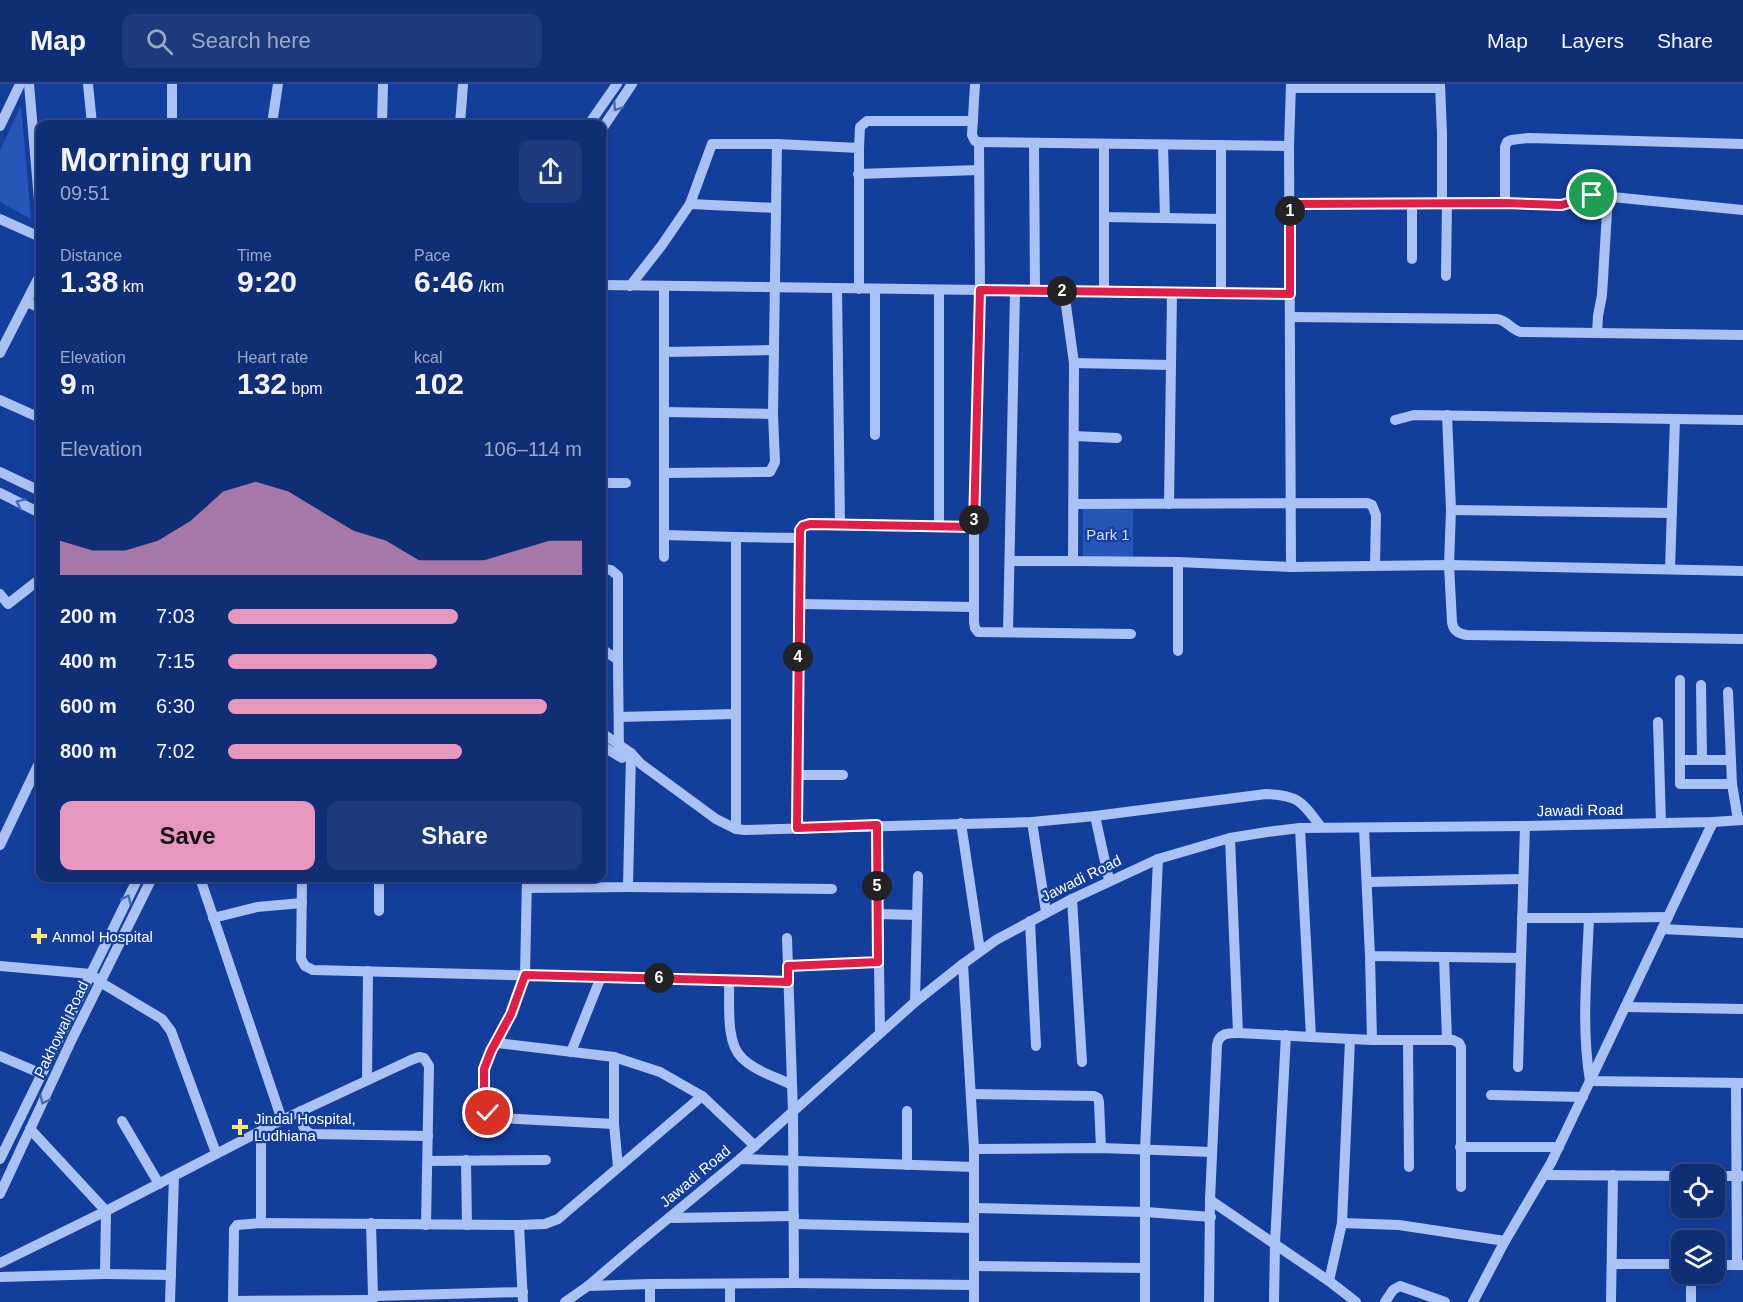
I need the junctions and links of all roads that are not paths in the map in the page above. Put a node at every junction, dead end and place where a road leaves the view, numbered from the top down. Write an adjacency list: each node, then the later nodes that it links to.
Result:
1 (20, 84): 21 (street)
2 (29, 84): 31 (street)
3 (88, 84): 13 (street)
4 (172, 84): 14 (street)
5 (383, 84): 16 (street)
6 (463, 84): 17 (street)
7 (617, 84): 18 (street)
8 (632, 84): 20 (street, one-way to 20)
9 (975, 84): 19 (street)
10 (276, 86): 15 (street)
11 (1291, 86): 12 (street); 29 (street)
12 (1440, 86): 35 (street)
13 (92, 120)
14 (172, 120)
15 (272, 120)
16 (382, 120)
17 (460, 120)
18 (592, 120)
19 (973, 121): 22 (street); 30 (street)
20 (606, 123)
21 (0, 126)
22 (980, 142): 23 (street); 32 (street)
23 (1034, 143): 25 (street); 60 (street)
24 (777, 144): 30 (street); 37 (street); 40 (street)
25 (1104, 144): 27 (street); 42 (street)
26 (1743, 144): 36 (street)
27 (1163, 145): 28 (street); 43 (street)
28 (1221, 145): 29 (street); 45 (street)
29 (1289, 146): 38 (street)
30 (859, 148): 33 (street)
31 (36, 165)
32 (980, 170): 33 (street); 58 (street)
33 (858, 174): 55 (street)
34 (1608, 196): 36 (street); 41 (street); 69 (street)
35 (1445, 203): 36 (street); 39 (street); 48 (street)
36 (1505, 203)
37 (690, 204): 40 (street); 50 (street)
38 (1290, 204): 39 (street); 65 (street)
39 (1412, 204): 47 (street)
40 (776, 208): 53 (street)
41 (1743, 210)
42 (1104, 217): 43 (street); 62 (street)
43 (1165, 218): 45 (street)
44 (0, 219): 46 (street)
45 (1221, 219): 64 (street)
46 (36, 235)
47 (1412, 259)
48 (1446, 276)
49 (606, 285): 50 (street)
50 (630, 286): 51 (street)
51 (664, 286): 53 (street); 72 (street)
52 (36, 287): 66 (street)
53 (775, 288): 54 (street); 71 (street)
54 (837, 288): 55 (street); 99 (street)
55 (859, 289): 56 (street)
56 (875, 289): 57 (street); 84 (street)
57 (939, 290): 58 (street); 100 (street)
58 (980, 290): 59 (street); 101 (street)
59 (1015, 291): 60 (street); 106 (street)
60 (1035, 291): 61 (street)
61 (1064, 291): 62 (street); 74 (street)
62 (1104, 292): 63 (street)
63 (1172, 293): 64 (street); 75 (street)
64 (1221, 293): 65 (street)
65 (1290, 294): 68 (street)
66 (27, 302): 67 (street); 73 (street)
67 (36, 306)
68 (1290, 317): 69 (street); 95 (street)
69 (1597, 333): 70 (street)
70 (1743, 335)
71 (773, 350): 72 (street); 78 (street)
72 (664, 352): 77 (street)
73 (0, 353)
74 (1074, 363): 75 (street); 85 (street)
75 (1171, 365): 94 (street)
76 (0, 400): 80 (street)
77 (664, 412): 78 (street); 88 (street)
78 (773, 414): 88 (street)
79 (1447, 415): 81 (street); 82 (street); 96 (street)
80 (36, 416)
81 (1675, 418): 83 (street); 98 (street)
82 (1395, 420)
83 (1743, 420)
84 (874, 435)
85 (1074, 436): 86 (street); 93 (street)
86 (1117, 438)
87 (0, 472): 91 (street)
88 (664, 473): 102 (street)
89 (606, 483): 90 (street)
90 (626, 483)
91 (36, 489)
92 (0, 493): 97 (street, one-way to 92)
93 (1074, 504): 94 (street); 107 (street)
94 (1169, 504): 95 (street)
95 (1291, 505): 109 (street); 111 (street)
96 (1451, 510): 98 (street); 110 (street)
97 (36, 511)
98 (1672, 513): 113 (street)
99 (840, 525): 100 (street); 104 (street)
100 (939, 526): 101 (street)
101 (974, 527): 118 (street)
102 (664, 535): 103 (street); 105 (street)
103 (736, 537): 104 (street); 129 (street)
104 (799, 538): 117 (street)
105 (664, 557)
106 (1010, 561): 107 (street); 120 (street)
107 (1073, 561): 108 (street)
108 (1178, 562): 111 (street); 123 (street)
109 (1375, 565): 110 (street); 111 (street)
110 (1449, 565): 113 (street); 122 (street)
111 (1291, 567)
112 (606, 569): 125 (street)
113 (1670, 569): 114 (street)
114 (1743, 571)
115 (36, 582): 119 (street)
116 (0, 594): 119 (street)
117 (799, 604): 118 (street); 140 (street)
118 (974, 607): 120 (street)
119 (4, 608)
120 (1008, 632): 121 (street)
121 (1131, 634)
122 (1743, 639)
123 (1178, 651)
124 (606, 652): 125 (street)
125 (618, 660): 130 (street)
126 (1680, 680): 136 (street)
127 (1701, 685): 137 (street)
128 (1728, 692): 138 (street)
129 (736, 714): 130 (street); 155 (street)
130 (619, 717): 134 (street)
131 (1658, 722): 148 (street)
132 (606, 737): 134 (street)
133 (606, 747): 134 (street)
134 (619, 750): 135 (street)
135 (634, 760): 155 (street); 169 (street)
136 (1680, 760): 137 (street); 142 (street)
137 (1702, 760): 138 (street)
138 (1731, 760): 142 (street)
139 (36, 769): 157 (street)
140 (798, 775): 141 (street); 152 (street)
141 (843, 775)
142 (1732, 784): 144 (street)
143 (1095, 816): 145 (street); 151 (street); 161 (street)
144 (1740, 820): 146 (street, Jawadi Road)
145 (1032, 822): 147 (street); 174 (street)
146 (1713, 822): 148 (street, Jawadi Road); 177 (street)
147 (961, 823): 149 (street); 185 (street)
148 (1660, 823): 150 (street, Jawadi Road)
149 (877, 825): 152 (street); 175 (street)
150 (1525, 826): 154 (street, Jawadi Road); 160 (street)
151 (1321, 827): 153 (street, Jawadi Road); 154 (street, Jawadi Road)
152 (797, 828): 155 (street)
153 (1300, 828): 156 (street, Jawadi Road); 206 (street)
154 (1364, 828): 167 (street)
155 (736, 829)
156 (1230, 838): 158 (street, Jawadi Road); 203 (street)
157 (0, 844)
158 (1158, 859): 161 (street, Jawadi Road); 241 (street)
159 (918, 876): 176 (street)
160 (1523, 879): 167 (street); 179 (street)
161 (1109, 880): 171 (street, Jawadi Road)
162 (136, 882): 194 (street, Pakhowal Road, one-way to 162)
163 (150, 882): 198 (street, Pakhowal Road)
164 (201, 882): 178 (street)
165 (302, 882): 172 (street)
166 (379, 882): 173 (street)
167 (1367, 882): 186 (street)
168 (527, 883): 169 (street); 195 (street)
169 (628, 887): 170 (street)
170 (832, 889)
171 (1072, 899): 174 (street, Jawadi Road); 216 (street)
172 (302, 903): 178 (street); 193 (street)
173 (379, 911)
174 (1046, 912): 181 (street, Jawadi Road)
175 (877, 914): 176 (street); 189 (street)
176 (916, 915): 200 (street)
177 (1668, 917): 180 (street); 182 (street)
178 (213, 918): 230 (street)
179 (1522, 918): 180 (street); 188 (street)
180 (1589, 918): 220 (street)
181 (1030, 921): 185 (street, Jawadi Road); 212 (street)
182 (1662, 929): 183 (street); 201 (street)
183 (1743, 933)
184 (788, 938): 192 (street)
185 (980, 951): 190 (street, Jawadi Road)
186 (1370, 956): 187 (street); 209 (street)
187 (1444, 957): 188 (street); 207 (street)
188 (1521, 958): 217 (street)
189 (878, 962): 192 (street); 204 (street)
190 (963, 964): 200 (street, Jawadi Road); 223 (street)
191 (0, 966): 194 (street)
192 (788, 966): 199 (street)
193 (368, 971): 195 (street); 219 (street)
194 (91, 974): 198 (street); 218 (street, Pakhowal Road)
195 (525, 975): 196 (street); 211 (street)
196 (601, 977): 197 (street); 213 (street)
197 (729, 980): 199 (street); 222 (street)
198 (100, 982): 233 (street, Pakhowal Road, one-way to 233); 243 (street)
199 (788, 982): 222 (street)
200 (915, 1002): 204 (street, Jawadi Road)
201 (1625, 1007): 202 (street); 220 (street)
202 (1743, 1009)
203 (1238, 1032): 205 (street); 242 (street)
204 (880, 1033): 229 (street, Jawadi Road)
205 (1286, 1035): 206 (street); 277 (street)
206 (1311, 1037): 208 (street)
207 (1447, 1039): 210 (street); 237 (street)
208 (1350, 1040): 209 (street); 269 (street)
209 (1372, 1040): 210 (street)
210 (1408, 1040): 253 (street)
211 (497, 1042): 213 (street); 232 (street)
212 (1036, 1046)
213 (571, 1052): 215 (street)
214 (0, 1056): 218 (street)
215 (614, 1057): 225 (street); 232 (street)
216 (1082, 1062)
217 (1518, 1067)
218 (42, 1074): 244 (street, Pakhowal Road)
219 (367, 1080): 228 (street); 235 (street)
220 (1590, 1081): 221 (street); 226 (street)
221 (1739, 1083): 258 (street)
222 (792, 1085): 229 (street)
223 (971, 1094): 238 (street); 240 (street)
224 (1491, 1095): 226 (street)
225 (702, 1096): 236 (street); 251 (street)
226 (1583, 1097): 239 (street)
227 (907, 1110): 250 (street)
228 (301, 1111): 230 (street); 235 (street)
229 (793, 1112): 236 (street, Jawadi Road); 249 (street)
230 (282, 1120): 234 (street)
231 (122, 1121): 259 (street)
232 (614, 1124): 251 (street)
233 (30, 1129): 261 (street, Pakhowal Road); 264 (street)
234 (261, 1132): 243 (street); 270 (street)
235 (428, 1136): 248 (street)
236 (755, 1146): 245 (street, Jawadi Road)
237 (1460, 1147): 239 (street); 260 (street)
238 (1101, 1148): 240 (street); 241 (street)
239 (1559, 1148): 254 (street)
240 (974, 1149): 252 (street)
241 (1145, 1150): 242 (street); 265 (street)
242 (1212, 1152): 262 (street)
243 (216, 1153): 256 (street)
244 (0, 1159)
245 (740, 1159): 249 (street); 267 (street, Jawadi Road)
246 (466, 1160): 247 (street); 248 (street); 273 (street)
247 (546, 1160)
248 (428, 1161): 272 (street)
249 (793, 1161): 250 (street); 268 (street)
250 (907, 1165): 252 (street)
251 (618, 1167): 274 (street)
252 (974, 1167): 263 (street)
253 (1409, 1167)
254 (1545, 1175): 255 (street); 276 (street)
255 (1613, 1175): 257 (street); 279 (street)
256 (174, 1176): 259 (street); 286 (street)
257 (1671, 1176)
258 (1740, 1176): 282 (street)
259 (159, 1184): 264 (street)
260 (1461, 1187)
261 (0, 1194)
262 (1210, 1200): 266 (street); 277 (street)
263 (974, 1208): 265 (street); 275 (street)
264 (106, 1211): 278 (street); 285 (street)
265 (1146, 1212): 266 (street); 284 (street)
266 (1211, 1217): 305 (street)
267 (669, 1218): 268 (street); 293 (street, Jawadi Road)
268 (794, 1220): 275 (street); 289 (street)
269 (1342, 1222): 276 (street); 288 (street)
270 (261, 1223): 271 (street); 298 (street)
271 (371, 1223): 272 (street); 297 (street)
272 (426, 1225): 273 (street)
273 (467, 1225): 274 (street)
274 (519, 1225): 295 (street)
275 (974, 1228): 283 (street)
276 (1506, 1241): 310 (street)
277 (1275, 1243): 288 (street); 306 (street)
278 (0, 1263)
279 (1612, 1264): 280 (street); 311 (street)
280 (1671, 1264)
281 (1725, 1264): 282 (street)
282 (1740, 1265)
283 (974, 1266): 284 (street); 294 (street)
284 (1145, 1268): 304 (street)
285 (105, 1274): 286 (street); 287 (street)
286 (171, 1275): 299 (street)
287 (0, 1277)
288 (1329, 1281): 307 (street)
289 (794, 1283): 291 (street); 294 (street)
290 (650, 1284): 291 (street); 293 (street); 301 (street)
291 (730, 1284): 302 (street)
292 (1691, 1284): 312 (street)
293 (588, 1286): 300 (street, Jawadi Road)
294 (974, 1286): 303 (street)
295 (523, 1297): 296 (street)
296 (441, 1298): 297 (street)
297 (373, 1299): 298 (street)
298 (233, 1301)
299 (170, 1302)
300 (565, 1302)
301 (650, 1302)
302 (730, 1302)
303 (974, 1302)
304 (1145, 1302)
305 (1209, 1302)
306 (1274, 1302)
307 (1356, 1302)
308 (1385, 1302): 309 (street)
309 (1445, 1302)
310 (1473, 1302)
311 (1611, 1302)
312 (1691, 1302)

